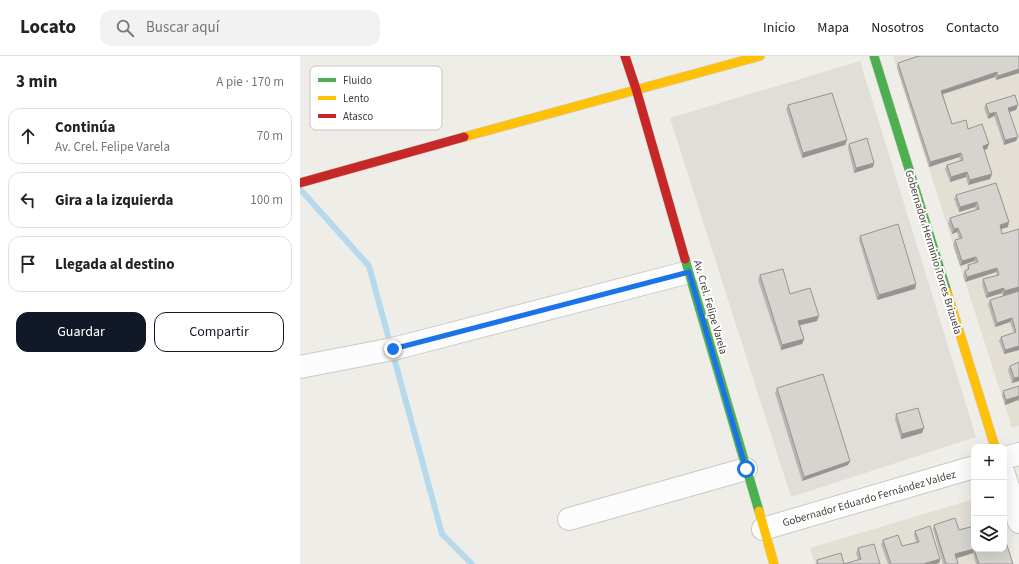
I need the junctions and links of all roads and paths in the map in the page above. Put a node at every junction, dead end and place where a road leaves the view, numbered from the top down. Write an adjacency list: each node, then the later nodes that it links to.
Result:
1 (625, 56): 4 (street, Av. Crel. Felipe Varela)
2 (760, 56): 4 (street)
3 (874, 56): 8 (street, Gobernador Herminio Torres Brizuela)
4 (636, 89): 5 (street); 6 (street, Av. Crel. Felipe Varela)
5 (300, 183)
6 (689, 272): 7 (street); 12 (street, Av. Crel. Felipe Varela)
7 (300, 367)
8 (994, 444)
9 (1019, 454): 10 (street)
10 (1007, 457)
11 (971, 468): 16 (street, Gobernador Eduardo Fernández Valdez)
12 (746, 469): 14 (street); 16 (street, Av. Crel. Felipe Varela)
13 (1006, 480): 15 (street)
14 (569, 519)
15 (1019, 522)
16 (763, 528): 17 (street, Av. Crel. Felipe Varela)
17 (774, 564)

